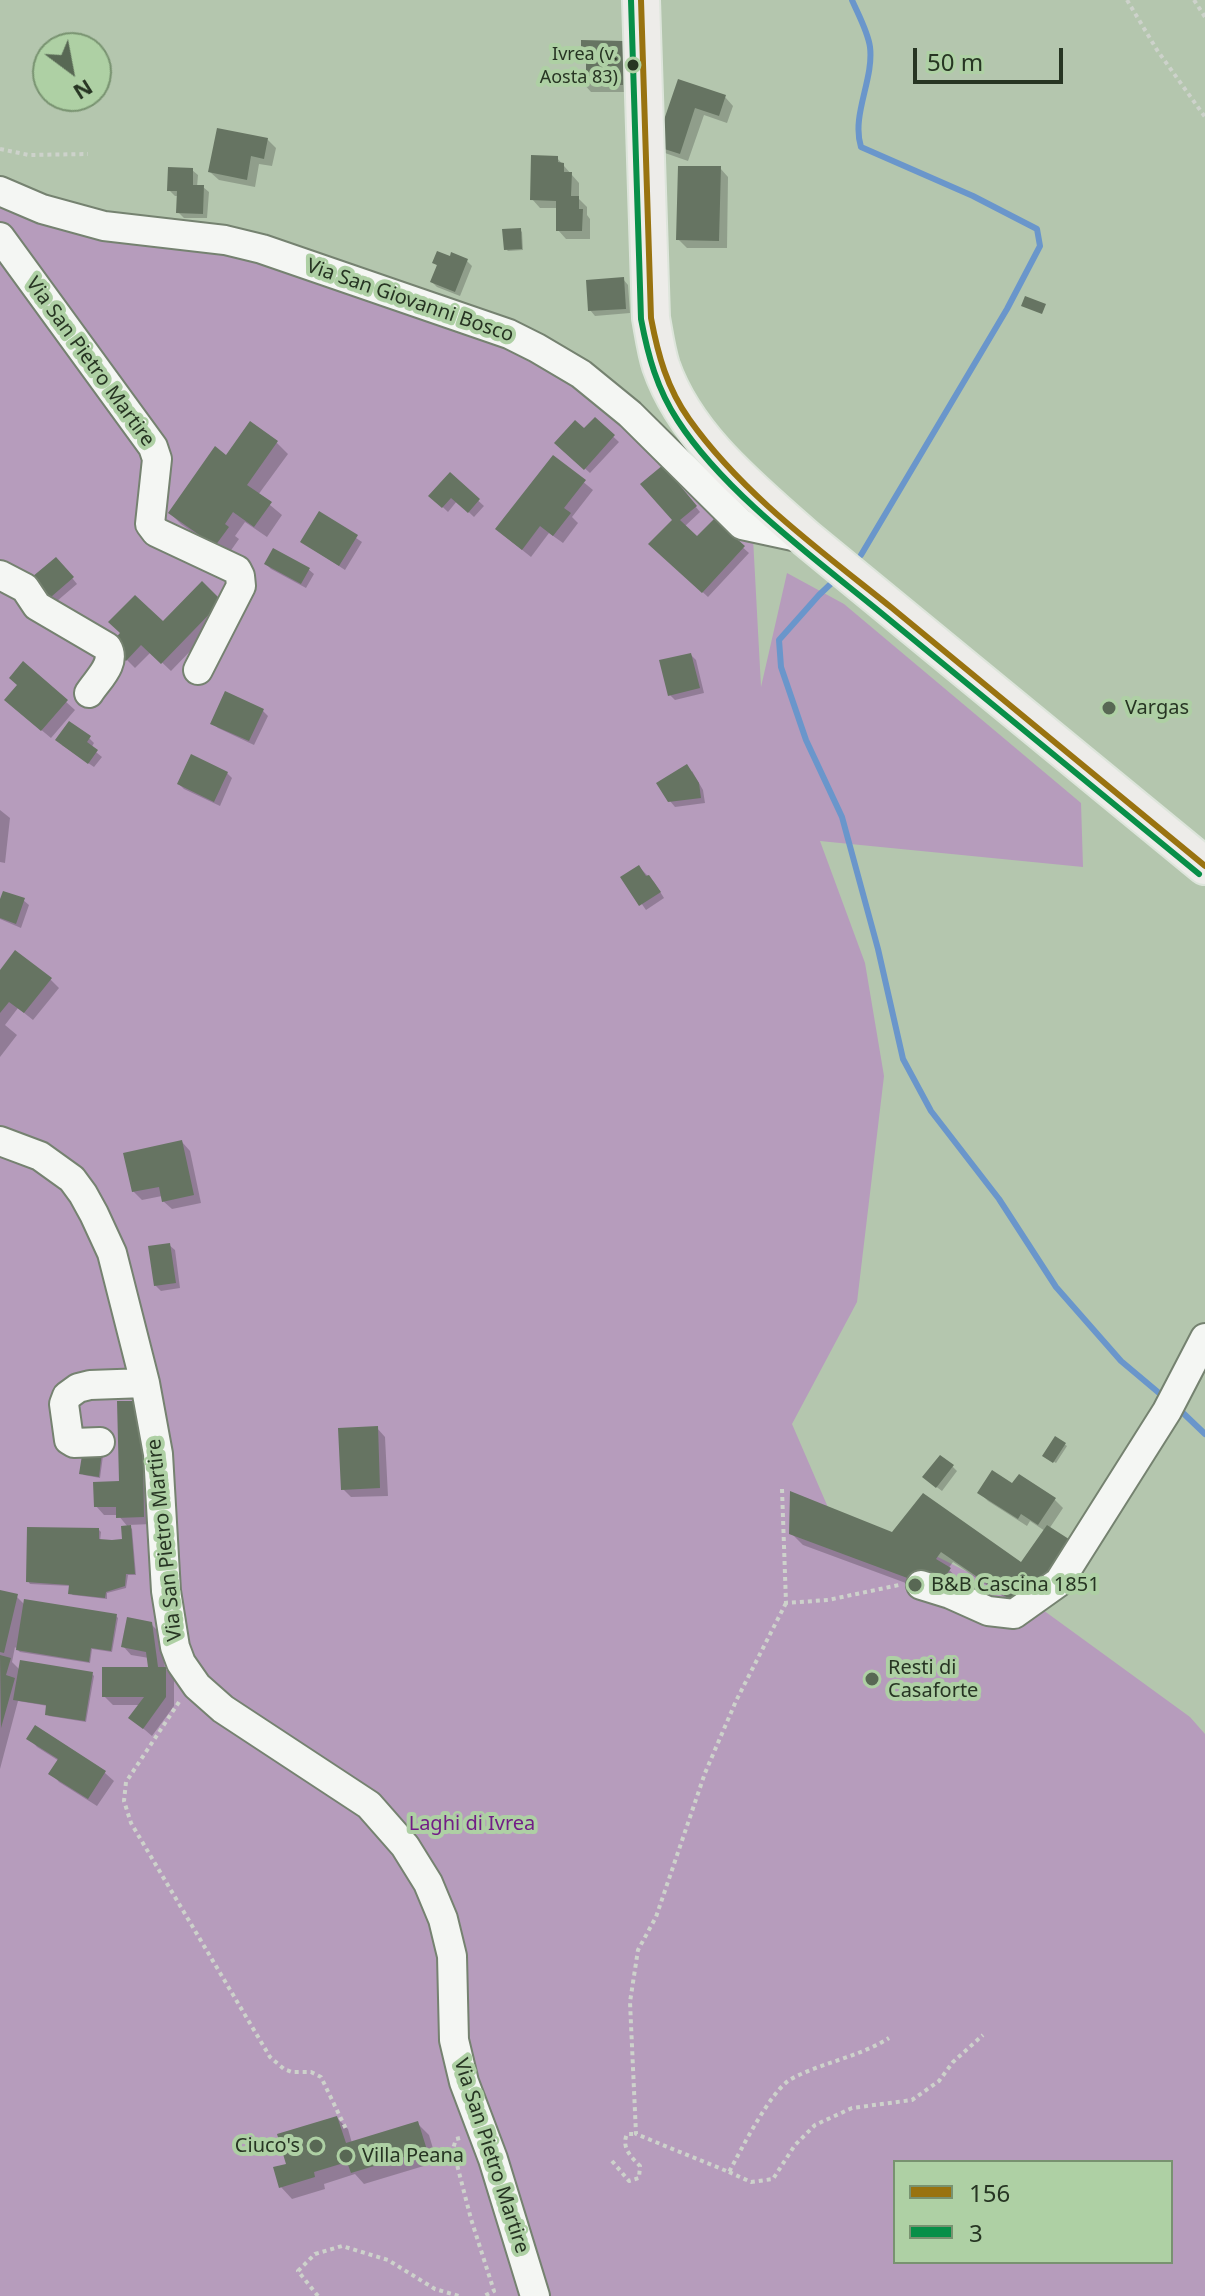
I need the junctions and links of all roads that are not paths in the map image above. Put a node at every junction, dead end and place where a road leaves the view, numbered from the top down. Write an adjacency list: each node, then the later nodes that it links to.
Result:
1 (641, 0): 4 (main road)
2 (0, 191): 4 (street, Via San Giovanni Bosco)
3 (0, 237): 6 (street, Via San Pietro Martire)
4 (807, 539): 8 (main road)
5 (0, 575): 7 (street)
6 (198, 670)
7 (89, 693)
8 (1205, 866)
9 (0, 1141): 11 (street, Via San Pietro Martire)
10 (1205, 1338): 13 (street)
11 (145, 1383): 12 (street); 14 (street, Via San Pietro Martire)
12 (100, 1442)
13 (921, 1585)
14 (535, 2296)

